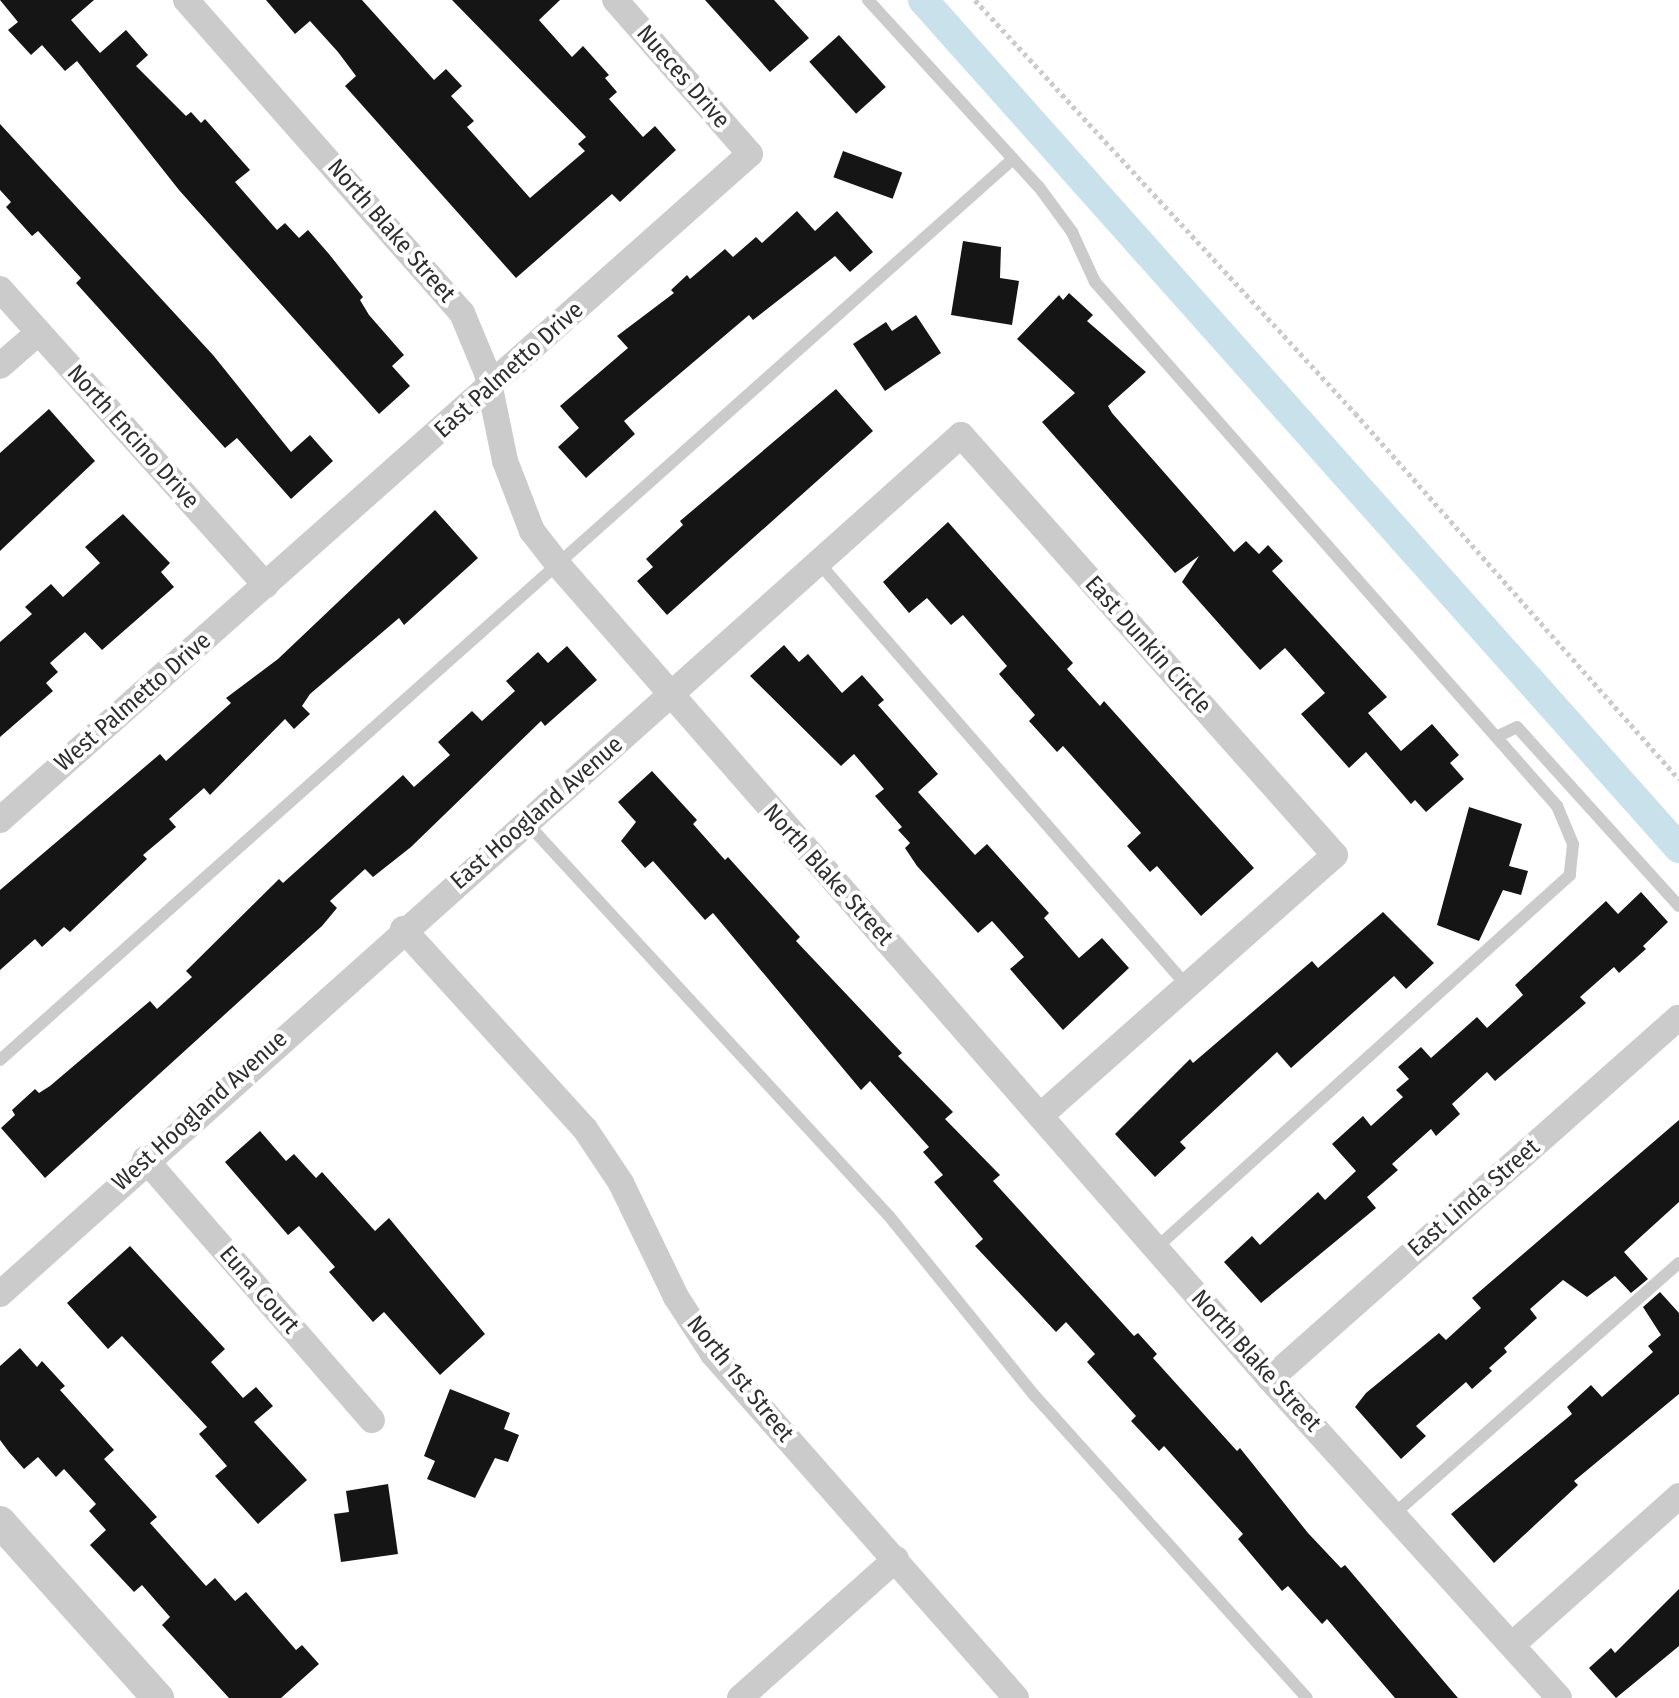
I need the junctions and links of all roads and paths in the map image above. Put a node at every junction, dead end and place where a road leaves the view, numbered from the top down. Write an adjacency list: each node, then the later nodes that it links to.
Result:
1 (186, 0): 10 (street, North Blake Street)
2 (615, 0): 5 (street, Nueces Drive)
3 (868, 0): 6 (lane)
4 (975, 0): 16 (path)
5 (750, 154): 10 (street, East Palmetto Drive)
6 (1013, 159): 12 (lane); 15 (lane)
7 (0, 289): 8 (street, North Encino Drive)
8 (38, 333): 9 (street); 13 (street, North Encino Drive)
9 (0, 366)
10 (489, 388): 12 (street, North Blake Street); 13 (street, East Palmetto Drive)
11 (819, 563): 14 (street, East Dunkin Circle); 21 (lane); 21 (street, East Dunkin Circle)
12 (560, 567): 14 (street, North Blake Street); 23 (lane)
13 (266, 585): 17 (street, West Palmetto Drive)
14 (671, 697): 18 (street, East Hoogland Avenue); 24 (street, North Blake Street)
15 (1496, 737): 19 (lane); 26 (lane)
16 (1679, 779)
17 (0, 820)
18 (526, 822): 20 (street, East Hoogland Avenue); 39 (lane)
19 (1679, 906)
20 (403, 929): 25 (street, West Hoogland Avenue); 34 (street, North 1st Street)
21 (1187, 986): 24 (street, East Dunkin Circle)
22 (1678, 1018): 29 (street, East Linda Street)
23 (0, 1060)
24 (1041, 1115): 26 (street, North Blake Street)
25 (145, 1159): 28 (street, West Hoogland Avenue); 30 (street, Euna Court)
26 (1156, 1248): 29 (street, North Blake Street)
27 (1679, 1263): 32 (lane)
28 (0, 1294)
29 (1270, 1379): 32 (street, North Blake Street)
30 (372, 1420)
31 (1679, 1496): 35 (street)
32 (1393, 1515): 35 (street, North Blake Street)
33 (0, 1522): 36 (street)
34 (896, 1559): 37 (street); 38 (street, North 1st Street)
35 (1512, 1645): 40 (street, North Blake Street)
36 (158, 1698)
37 (740, 1698)
38 (1016, 1698)
39 (1307, 1698)
40 (1559, 1698)

